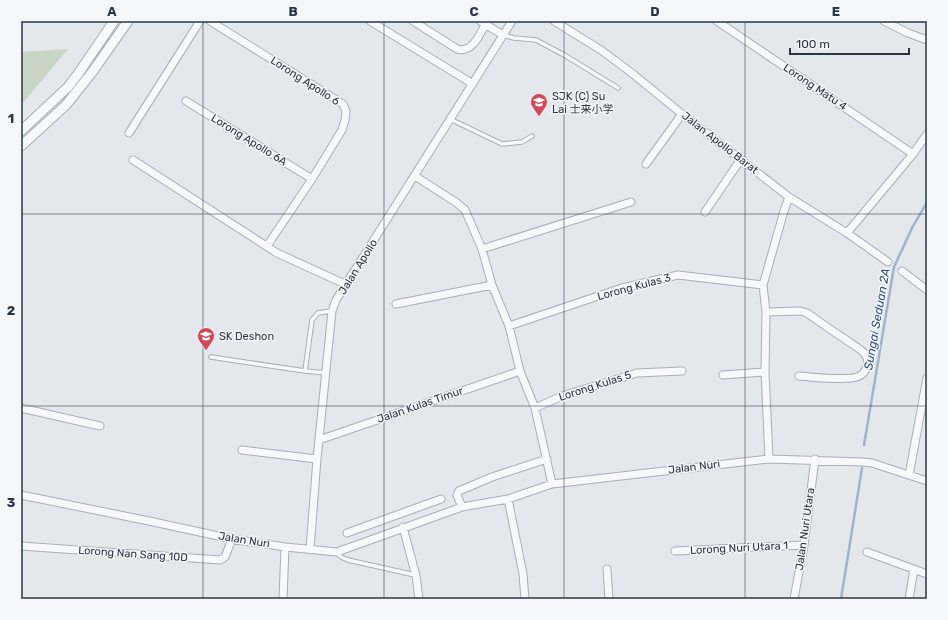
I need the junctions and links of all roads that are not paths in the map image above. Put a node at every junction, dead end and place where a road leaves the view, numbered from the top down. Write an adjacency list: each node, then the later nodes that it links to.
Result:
1 (114, 21): 19 (street)
2 (128, 21): 23 (street)
3 (200, 21): 20 (street)
4 (210, 21): 29 (street, Lorong Apollo 6)
5 (370, 21): 14 (street)
6 (413, 21): 11 (street)
7 (512, 21): 12 (street, Jalan Apollo)
8 (554, 21): 17 (street, Jalan Apollo Barat)
9 (717, 21): 24 (street, Lorong Matu 4)
10 (884, 21): 13 (street)
11 (484, 22): 12 (street)
12 (503, 35): 14 (street, Jalan Apollo); 15 (lane)
13 (927, 40)
14 (472, 84): 18 (street, Jalan Apollo)
15 (618, 88)
16 (186, 101): 29 (street, Lorong Apollo 6A)
17 (682, 114): 26 (street, Jalan Apollo Barat); 27 (street)
18 (450, 119): 22 (lane); 28 (street, Jalan Apollo)
19 (21, 131)
20 (129, 133)
21 (927, 134): 24 (street)
22 (532, 136)
23 (21, 146)
24 (913, 154): 33 (street)
25 (133, 160): 34 (street)
26 (741, 160): 30 (street, Jalan Apollo Barat); 32 (street)
27 (646, 164)
28 (415, 176): 35 (street); 38 (street, Jalan Apollo)
29 (312, 178): 34 (street, Lorong Apollo 6)
30 (790, 197): 33 (street, Jalan Apollo Barat); 40 (street)
31 (631, 202): 35 (street)
32 (704, 212)
33 (847, 233): 36 (street, Jalan Apollo Barat)
34 (267, 246): 38 (street)
35 (482, 249): 39 (street)
36 (888, 262)
37 (902, 271): 41 (street)
38 (347, 285): 43 (street, Jalan Apollo)
39 (492, 285): 42 (street); 45 (street)
40 (763, 285): 44 (street); 45 (street, Lorong Kulas 3)
41 (927, 290)
42 (396, 304)
43 (332, 311): 48 (lane); 51 (street, Jalan Apollo)
44 (766, 312): 50 (street); 53 (street)
45 (509, 326): 47 (street)
46 (211, 357): 48 (lane)
47 (520, 370): 56 (street); 58 (street, Jalan Kulas Timur)
48 (305, 371): 51 (lane)
49 (682, 371): 56 (street, Lorong Kulas 5)
50 (765, 372): 52 (street); 61 (street)
51 (326, 373): 58 (street, Jalan Apollo)
52 (723, 375)
53 (799, 376)
54 (927, 378): 64 (street)
55 (21, 408): 57 (street)
56 (535, 408): 63 (street)
57 (100, 426)
58 (319, 440): 60 (street, Jalan Apollo)
59 (242, 450): 60 (street)
60 (317, 459): 81 (street, Jalan Apollo)
61 (768, 459): 62 (street, Jalan Nuri); 66 (street, Jalan Nuri)
62 (815, 459): 64 (street, Jalan Nuri); 78 (street, Jalan Nuri Utara)
63 (547, 460): 66 (street); 71 (street)
64 (909, 475): 65 (street, Jalan Nuri)
65 (927, 481)
66 (552, 484): 69 (street, Jalan Nuri)
67 (21, 495): 76 (street, Jalan Nuri)
68 (441, 499): 70 (street)
69 (508, 499): 71 (street, Jalan Nuri); 91 (street)
70 (426, 504): 72 (street); 74 (street)
71 (462, 507): 72 (street, Jalan Nuri)
72 (430, 518): 73 (street, Jalan Nuri)
73 (403, 527): 77 (street, Jalan Nuri); 88 (street)
74 (364, 528): 75 (street); 77 (street)
75 (347, 533)
76 (232, 539): 79 (street, Lorong Nan Sang 10D); 80 (street, Jalan Nuri)
77 (368, 541): 83 (street, Jalan Nuri)
78 (804, 545): 82 (street, Lorong Nuri Utara 1); 93 (street, Jalan Nuri Utara)
79 (21, 546)
80 (285, 546): 81 (street, Jalan Nuri); 89 (street)
81 (310, 549): 83 (street, Jalan Nuri)
82 (675, 551)
83 (336, 552): 88 (lane)
84 (867, 552): 86 (street)
85 (607, 569): 92 (street)
86 (914, 570): 87 (street); 94 (street)
87 (927, 574)
88 (416, 576): 90 (street)
89 (283, 599)
90 (419, 599)
91 (525, 599)
92 (609, 599)
93 (794, 599)
94 (909, 599)

